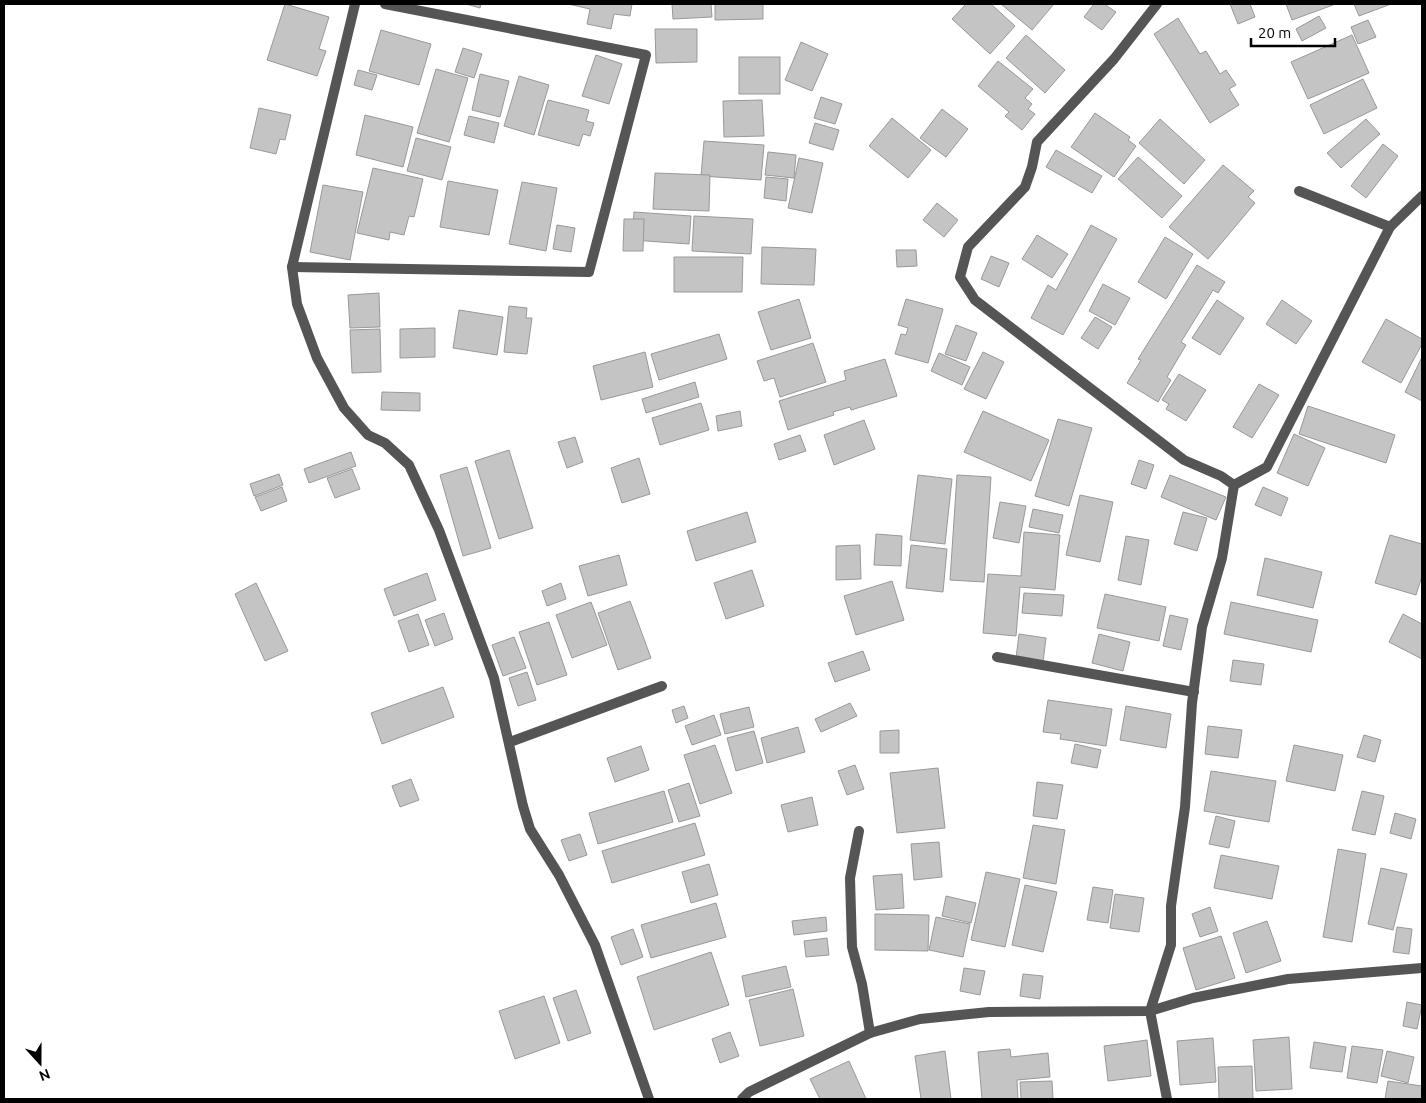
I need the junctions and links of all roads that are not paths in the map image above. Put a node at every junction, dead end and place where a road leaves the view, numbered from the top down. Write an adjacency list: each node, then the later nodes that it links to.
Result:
1 (355, 4): 7 (street)
2 (386, 4): 7 (street)
3 (1157, 4): 8 (street)
4 (1299, 191): 6 (street)
5 (1422, 196): 6 (street)
6 (1390, 226): 8 (street)
7 (292, 267): 12 (street)
8 (1234, 486): 11 (street)
9 (997, 657): 11 (street)
10 (662, 686): 12 (street)
11 (1194, 692): 15 (street)
12 (510, 742): 17 (street)
13 (859, 831): 16 (street)
14 (1422, 968): 15 (street)
15 (1150, 1011): 16 (street); 19 (street)
16 (870, 1033): 18 (street)
17 (649, 1099)
18 (742, 1099)
19 (1167, 1099)

